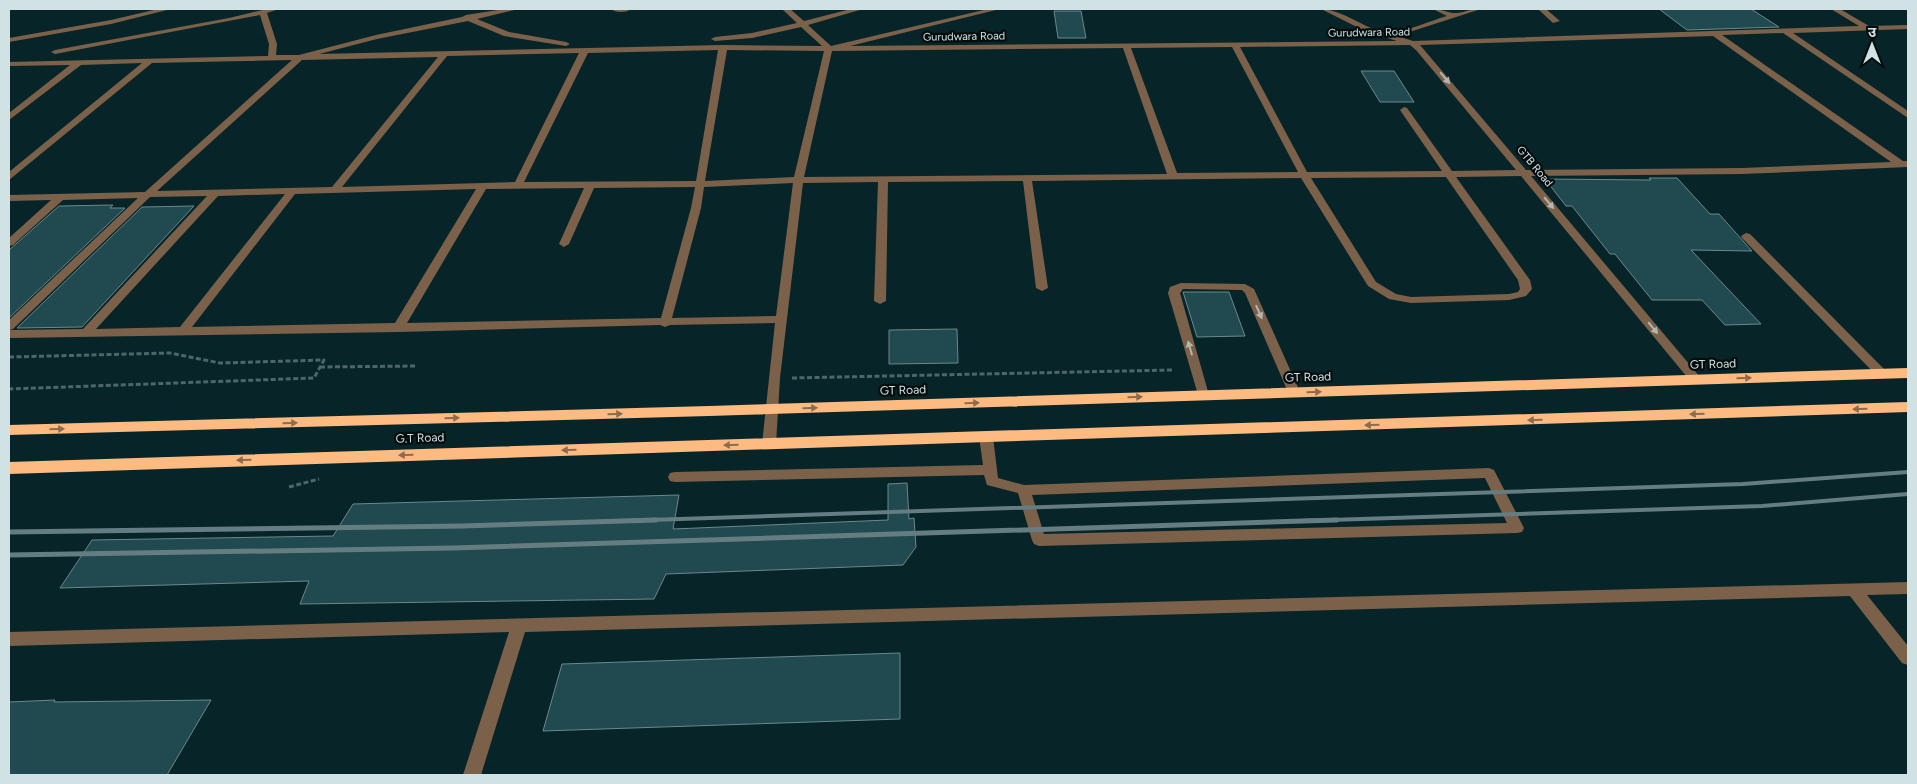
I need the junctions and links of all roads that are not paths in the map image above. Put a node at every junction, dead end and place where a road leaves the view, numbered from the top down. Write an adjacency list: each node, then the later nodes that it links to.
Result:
1 (167, 9): 24 (street)
2 (248, 9): 18 (street)
3 (275, 9): 15 (street)
4 (514, 9): 17 (street)
5 (615, 9): 6 (street)
6 (628, 9)
7 (786, 9): 20 (street)
8 (859, 9): 20 (street)
9 (996, 9): 32 (street)
10 (1325, 9): 26 (street, GTB Road)
11 (1437, 9): 16 (street)
12 (1477, 9): 16 (street)
13 (1542, 9): 19 (street)
14 (1835, 9): 22 (street)
15 (263, 12): 18 (street); 37 (street)
16 (1454, 16): 26 (street)
17 (466, 18): 20 (street); 36 (street)
18 (229, 20): 34 (street)
19 (1556, 21)
20 (800, 22): 32 (street)
21 (1908, 27): 22 (street, Gurudwara Road)
22 (1867, 28): 23 (street, Gurudwara Road)
23 (1785, 31): 25 (street, Gurudwara Road); 43 (street)
24 (55, 32): 27 (street); 34 (street)
25 (1714, 33): 28 (street, Gurudwara Road); 45 (street)
26 (1388, 36): 28 (street, GTB Road)
27 (9, 40)
28 (1412, 43): 29 (street, Gurudwara Road); 46 (street, GTB Road, one-way to 46)
29 (1234, 44): 30 (street, Gurudwara Road); 47 (street)
30 (1126, 46): 32 (street, Gurudwara Road); 49 (street)
31 (723, 47): 32 (street); 33 (street); 54 (street)
32 (829, 49): 53 (street)
33 (585, 50): 35 (street); 55 (street)
34 (55, 52): 40 (street)
35 (445, 54): 36 (street); 59 (street)
36 (300, 57): 37 (street); 61 (street)
37 (272, 58): 38 (street)
38 (150, 60): 39 (street); 50 (street)
39 (79, 62): 40 (street); 44 (street)
40 (54, 63): 41 (street)
41 (9, 64)
42 (1404, 110): 48 (street)
43 (1908, 115)
44 (9, 118)
45 (1904, 164): 46 (street)
46 (1525, 173): 48 (street); 78 (street, GTB Road, one-way to 78)
47 (1304, 175): 48 (street); 48 (street); 49 (street)
48 (1448, 175)
49 (1174, 176): 51 (street)
50 (9, 177)
51 (1027, 178): 52 (street); 67 (street)
52 (883, 179): 53 (street); 68 (street)
53 (798, 180): 54 (street); 69 (street)
54 (701, 184): 56 (street); 70 (street)
55 (518, 185): 56 (street); 57 (street)
56 (590, 185): 66 (street)
57 (483, 186): 59 (street); 72 (street)
58 (292, 190): 59 (street); 60 (street); 73 (street)
59 (335, 190)
60 (214, 193): 61 (street); 75 (street)
61 (148, 194): 62 (street); 71 (street)
62 (60, 197): 63 (street); 65 (street)
63 (9, 198)
64 (1746, 236): 77 (street)
65 (9, 243)
66 (564, 244)
67 (1042, 288)
68 (880, 301)
69 (782, 320): 70 (street); 82 (street)
70 (665, 323): 72 (street)
71 (9, 326)
72 (398, 328): 73 (street)
73 (182, 332): 75 (street)
74 (9, 334): 75 (street)
75 (85, 334)
76 (1908, 373): 77 (highway, GT Road)
77 (1882, 374): 78 (highway, GT Road, one-way to 77)
78 (1696, 380): 79 (highway, GT Road, one-way to 78)
79 (1294, 392): 80 (highway, GT Road); 80 (street, one-way to 79)
80 (1203, 395): 82 (highway, GT Road, one-way to 80)
81 (1908, 407): 83 (highway)
82 (772, 408): 84 (highway, GT Road); 88 (street)
83 (1881, 408): 85 (highway); 87 (highway, one-way to 87)
84 (708, 411): 86 (highway, G.T Road, one-way to 84)
85 (1908, 415)
86 (9, 430)
87 (986, 437): 88 (highway, G.T Road); 90 (street)
88 (769, 444): 89 (highway, G.T Road, one-way to 89)
89 (9, 468)
90 (990, 470): 91 (street); 92 (street)
91 (674, 477)
92 (1024, 490): 92 (street)
93 (1908, 588): 94 (street)
94 (1854, 590): 95 (street); 97 (street)
95 (519, 626): 96 (street); 98 (street)
96 (9, 639)
97 (1908, 658)
98 (472, 775)

